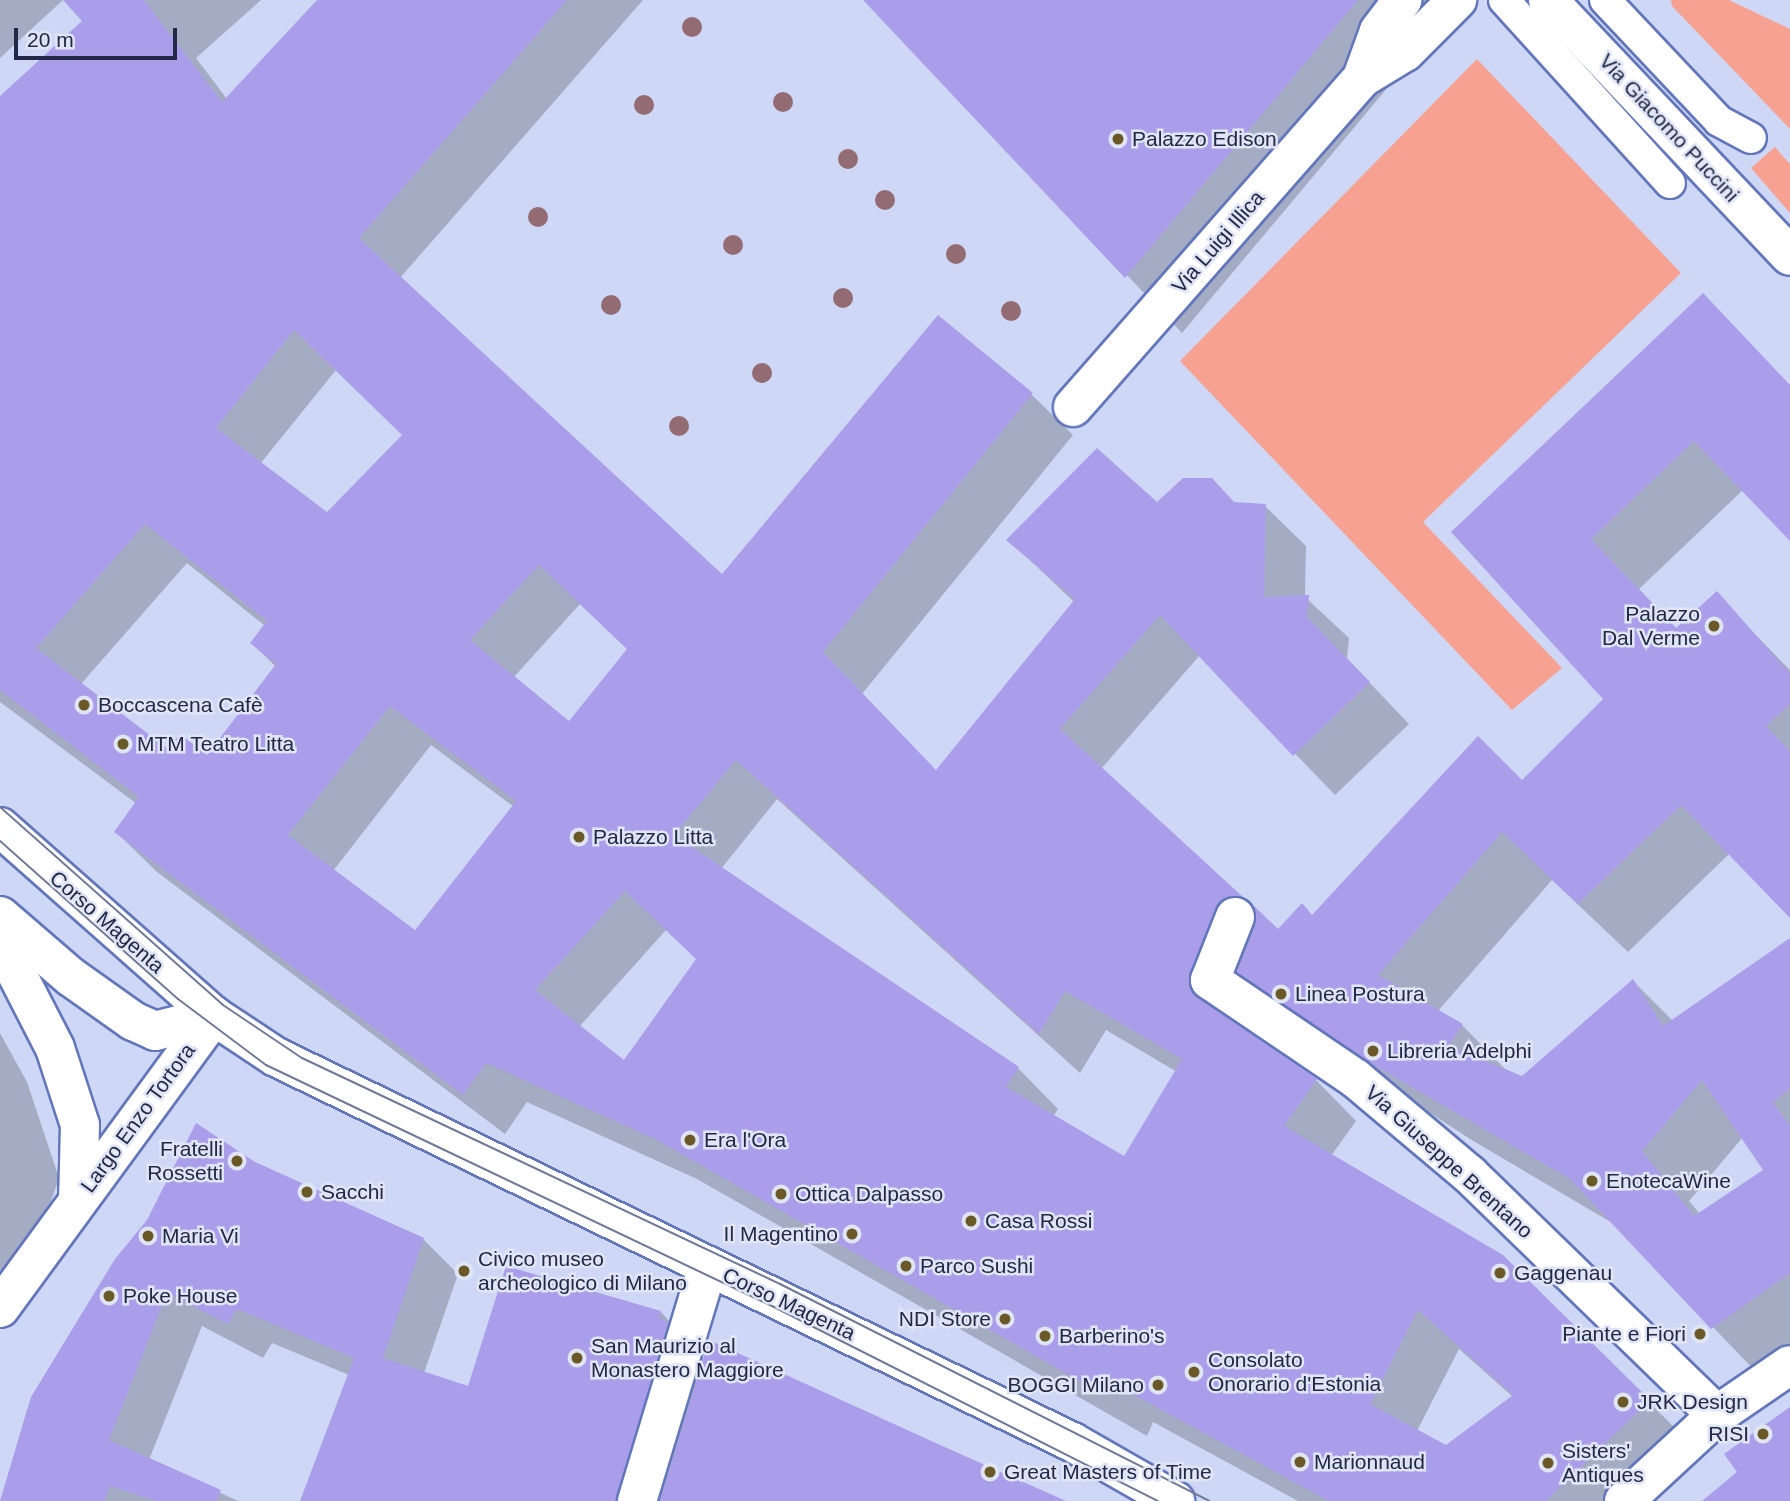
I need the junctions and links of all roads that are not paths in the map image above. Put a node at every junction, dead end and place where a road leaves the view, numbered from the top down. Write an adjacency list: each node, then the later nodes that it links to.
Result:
1 (1402, 0): 6 (street, Via Luigi Illica)
2 (1457, 0): 6 (street, Via Luigi Illica)
3 (1504, 0): 8 (lane, Via Giacomo Puccini)
4 (1548, 0): 9 (street, Via Giacomo Puccini)
5 (1605, 0): 7 (lane, Via Giacomo Puccini)
6 (1362, 78): 10 (street, Via Luigi Illica)
7 (1751, 138)
8 (1671, 183)
9 (1790, 256)
10 (1073, 407)
11 (0, 827): 15 (street, Corso Magenta)
12 (0, 916): 15 (street)
13 (1235, 917): 20 (street, Via Giuseppe Brentano)
14 (0, 941): 16 (street, Largo Enzo Tortora)
15 (214, 1016): 16 (street, Largo Enzo Tortora); 17 (street, Corso Magenta)
16 (78, 1200): 18 (street)
17 (708, 1266): 21 (street); 22 (street, Corso Magenta)
18 (0, 1308)
19 (1790, 1365): 20 (street)
20 (1717, 1415): 23 (street)
21 (637, 1501)
22 (1175, 1501)
23 (1624, 1501)

